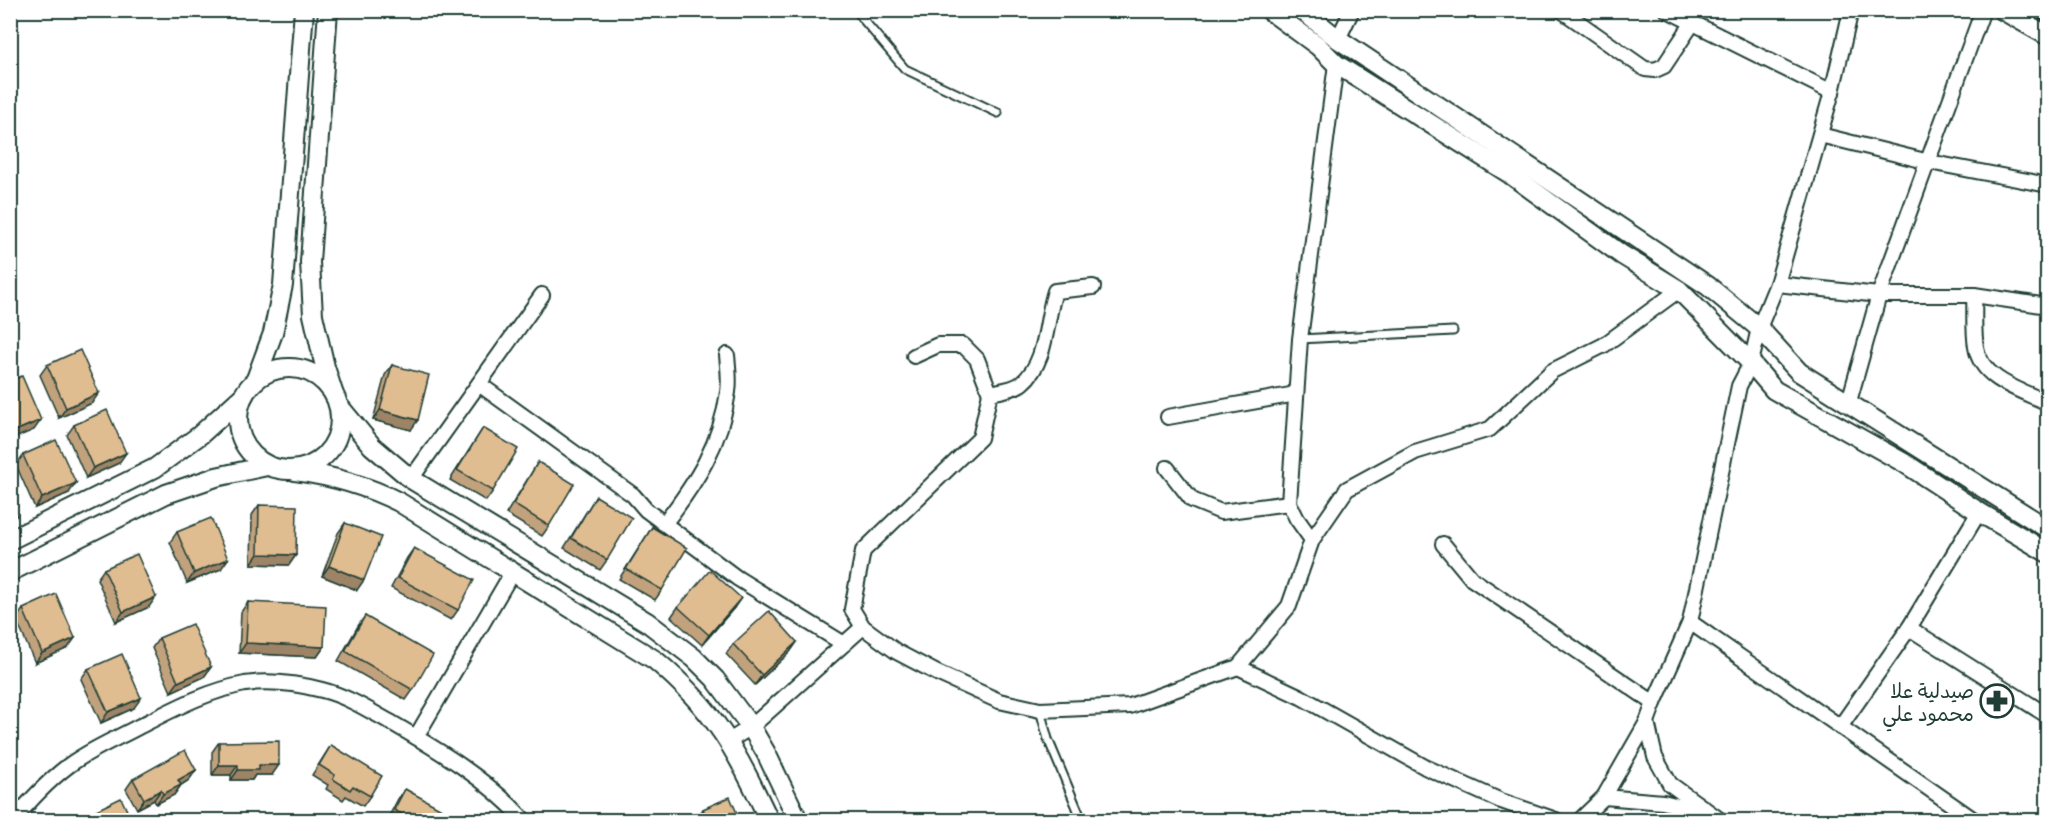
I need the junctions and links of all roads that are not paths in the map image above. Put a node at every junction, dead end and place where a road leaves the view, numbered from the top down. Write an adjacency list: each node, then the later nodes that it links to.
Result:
1 (304, 10): 34 (street)
2 (328, 10): 39 (street)
3 (858, 10): 17 (lane)
4 (1269, 10): 15 (street)
5 (1302, 10): 14 (street)
6 (1352, 10): 14 (street)
7 (1561, 10): 12 (street)
8 (1667, 10): 12 (street)
9 (1851, 10): 16 (street)
10 (1983, 10): 19 (street)
11 (2002, 10): 13 (street)
12 (1692, 24): 16 (street)
13 (2048, 36)
14 (1338, 39): 28 (street)
15 (1336, 64): 23 (street); 30 (street)
16 (1832, 92): 18 (street)
17 (998, 113)
18 (1820, 135): 19 (street); 21 (street)
19 (1929, 162): 20 (street); 25 (street)
20 (2048, 185)
21 (1777, 284): 25 (street); 28 (street)
22 (1093, 287): 36 (street)
23 (1679, 290): 33 (street); 52 (street)
24 (542, 295): 35 (street)
25 (1879, 295): 26 (street); 41 (street)
26 (1974, 295): 27 (street); 40 (street)
27 (2048, 306)
28 (1759, 328): 33 (street); 41 (street)
29 (1453, 331): 30 (lane)
30 (1300, 339): 37 (street)
31 (727, 356): 49 (street)
32 (914, 356): 36 (street)
33 (1751, 363): 48 (street); 59 (street)
34 (256, 380): 38 (street); 39 (street)
35 (479, 384): 46 (street); 49 (street)
36 (990, 393): 60 (street)
37 (1296, 394): 42 (street); 47 (street)
38 (242, 397): 43 (street); 51 (street)
39 (336, 399): 45 (street); 46 (street)
40 (2048, 403)
41 (1848, 405): 50 (street)
42 (1168, 417)
43 (267, 466): 45 (street); 58 (street)
44 (1167, 468): 47 (street)
45 (295, 471): 57 (street)
46 (411, 479): 53 (street)
47 (1289, 502): 52 (street)
48 (1979, 512): 55 (street); 61 (street)
49 (664, 524): 62 (street)
50 (2048, 529)
51 (10, 540)
52 (1312, 540): 63 (street)
53 (513, 541): 56 (street); 57 (street)
54 (1443, 544): 64 (street)
55 (2048, 553)
56 (539, 557): 57 (street); 68 (street)
57 (513, 571): 70 (street); 71 (street)
58 (10, 572)
59 (1690, 622): 64 (street); 69 (street)
60 (863, 627): 62 (street); 65 (street)
61 (1909, 628): 66 (street); 69 (street)
62 (844, 644): 68 (street)
63 (1238, 667): 65 (street); 79 (street)
64 (1654, 703): 67 (street)
65 (1040, 710): 78 (lane)
66 (2048, 716)
67 (1647, 722): 72 (street); 73 (street)
68 (751, 727): 71 (street); 77 (street)
69 (1840, 727): 81 (street)
70 (416, 737): 74 (street); 75 (street)
71 (729, 741): 76 (street)
72 (1604, 797): 73 (street); 80 (street)
73 (1715, 817)
74 (13, 820)
75 (524, 820)
76 (769, 820)
77 (798, 820)
78 (1082, 820)
79 (1556, 820)
80 (1580, 820)
81 (1974, 820)

